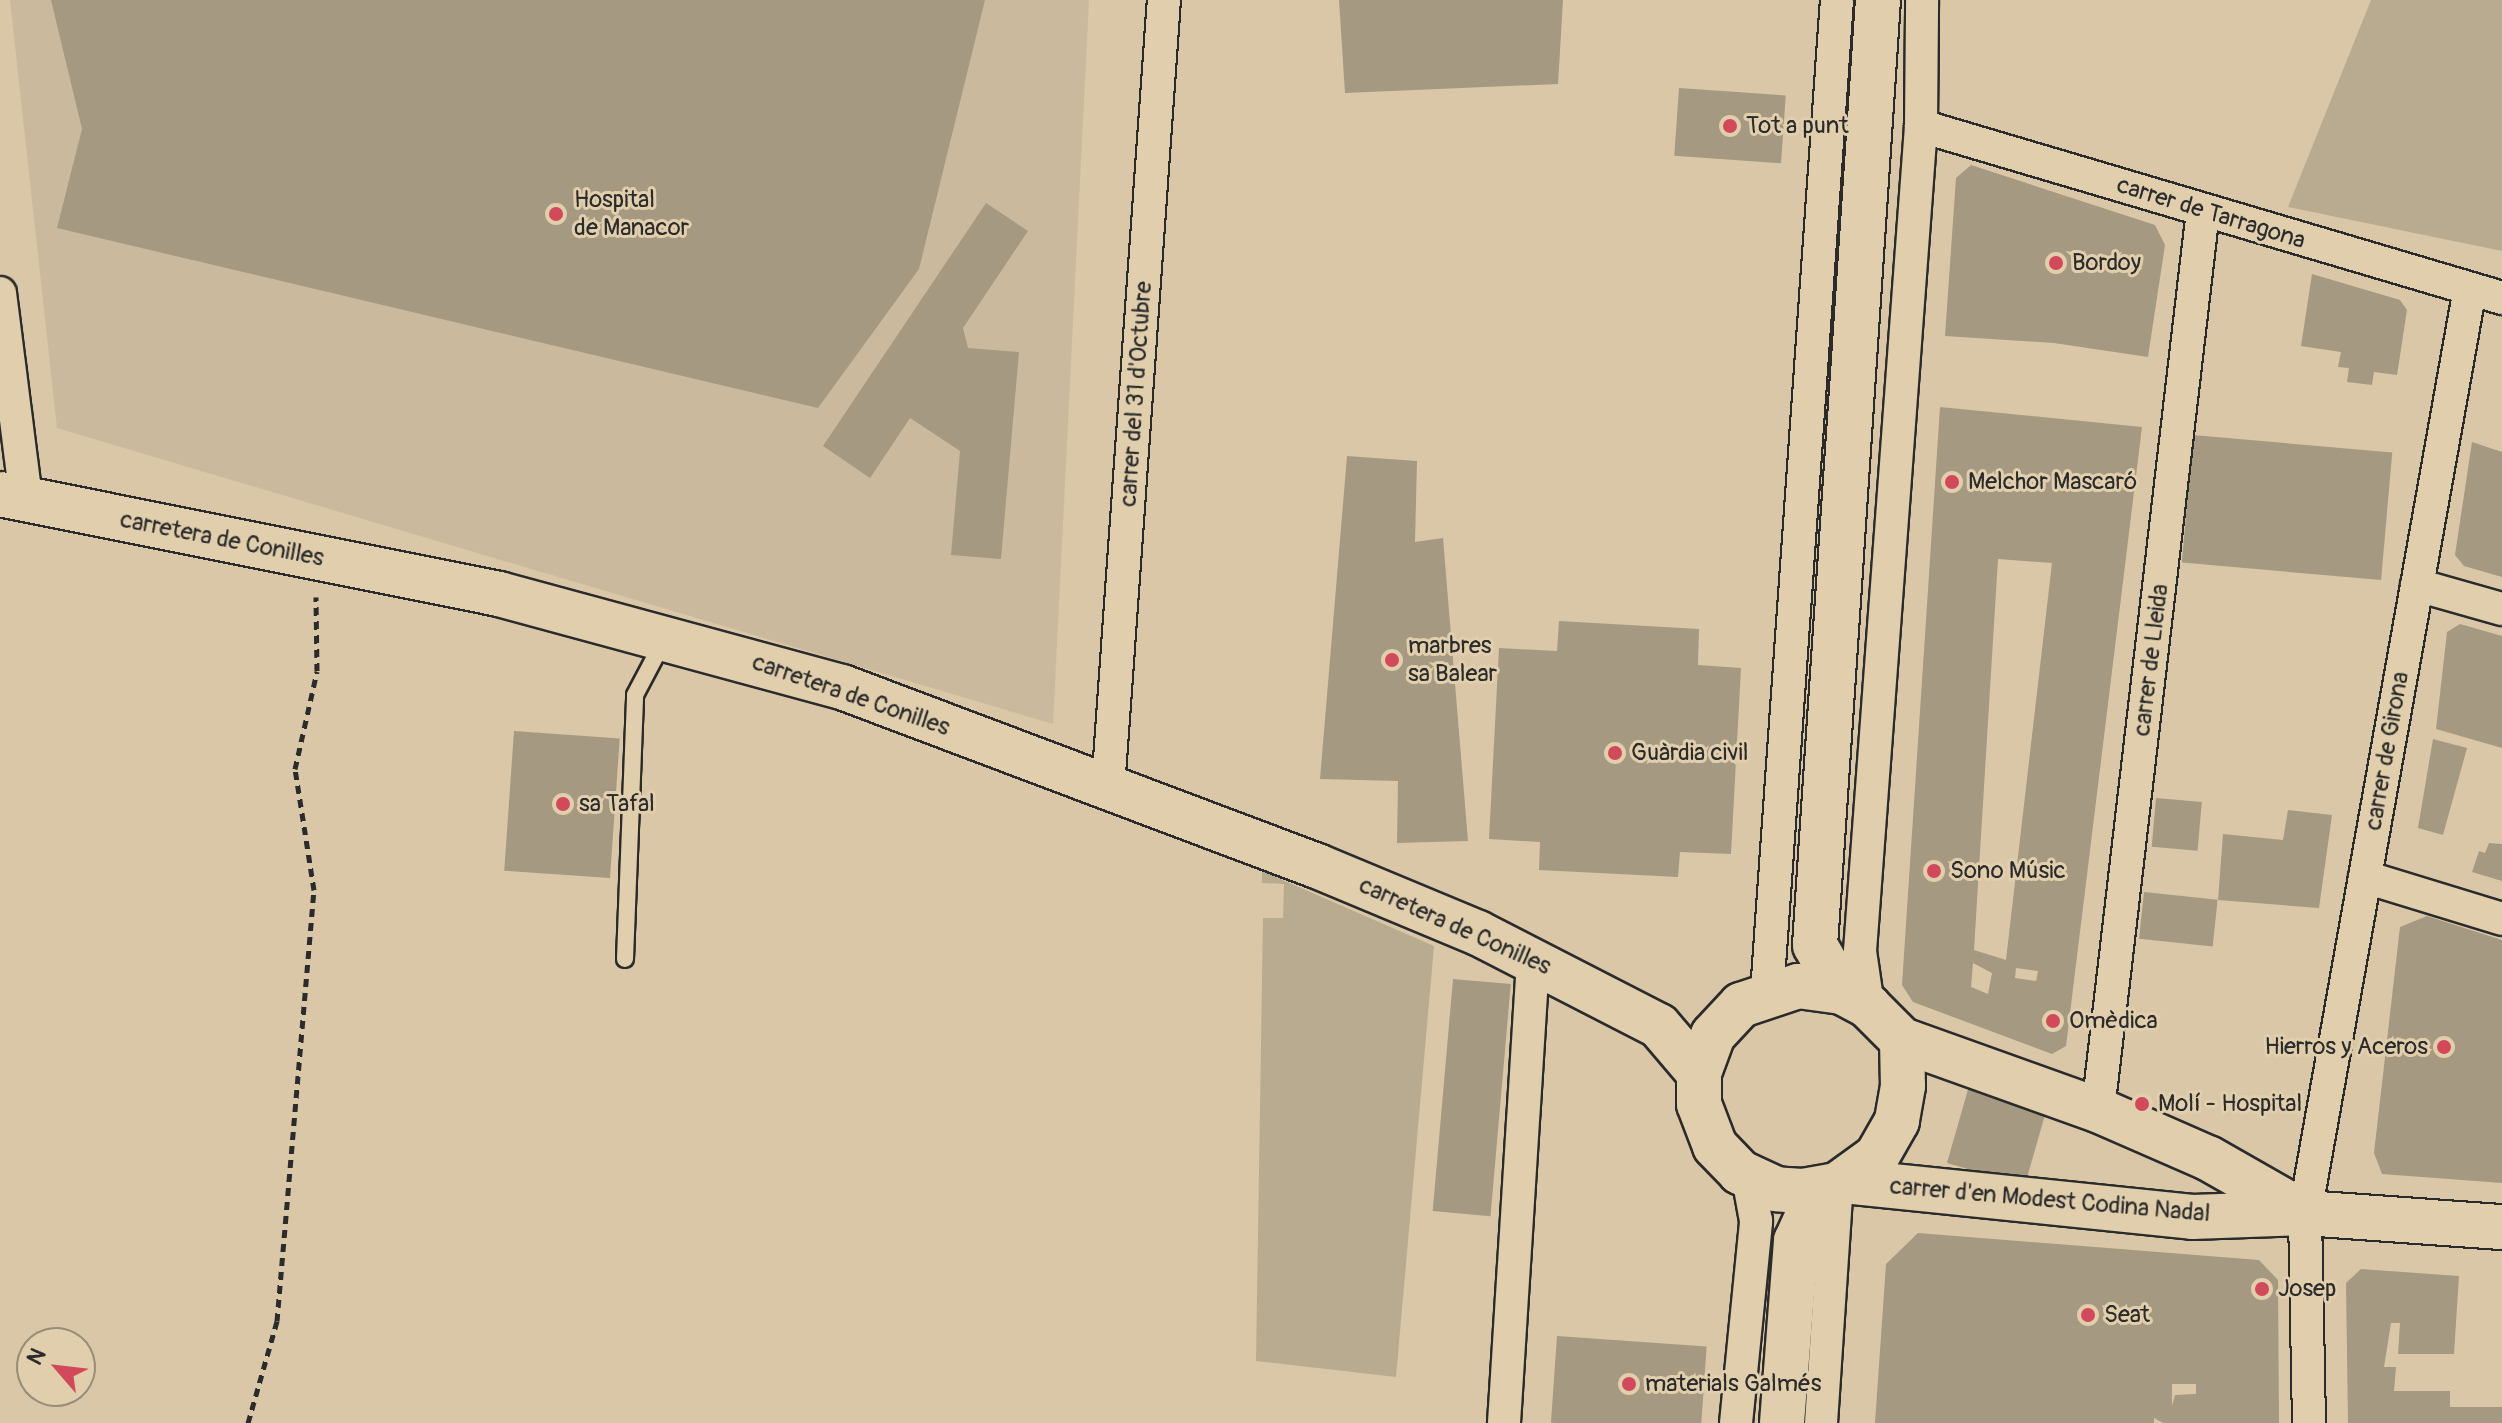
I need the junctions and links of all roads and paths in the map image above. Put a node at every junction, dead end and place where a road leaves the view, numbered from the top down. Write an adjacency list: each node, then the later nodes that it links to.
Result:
1 (1164, 0): 15 (street, carrer del 31 d'Octubre)
2 (1837, 0): 21 (street)
3 (1878, 0): 18 (main road)
4 (1922, 0): 5 (street)
5 (1921, 126): 6 (street, carrer de Tarragona); 22 (street)
6 (2203, 211): 7 (street, carrer de Tarragona); 26 (street, carrer de Lleida)
7 (2470, 289): 9 (street, carrer de Tarragona); 12 (street, carrer de Girona)
8 (0, 293): 10 (street)
9 (2502, 298)
10 (13, 496): 11 (main road, carretera de Conilles)
11 (315, 558): 14 (main road, carretera de Conilles); 32 (path)
12 (2417, 585): 13 (street); 16 (street, carrer de Girona)
13 (2502, 609)
14 (666, 636): 15 (main road, carretera de Conilles); 20 (lane)
15 (1108, 788): 19 (main road, carretera de Conilles)
16 (2365, 877): 17 (street); 29 (street, carrer de Girona)
17 (2502, 919)
18 (1815, 945): 21 (main road); 22 (main road)
19 (1533, 958): 23 (main road, carretera de Conilles); 33 (street)
20 (625, 959)
21 (1764, 995): 22 (main road); 23 (main road); 25 (main road)
22 (1855, 999): 24 (main road)
23 (1659, 1026): 25 (main road)
24 (1902, 1040): 26 (main road, carrer d'en Modest Codina Nadal); 28 (main road)
25 (1699, 1073): 28 (main road)
26 (2098, 1110): 27 (main road, carrer d'en Modest Codina Nadal)
27 (2208, 1158): 29 (main road, carrer d'en Modest Codina Nadal); 30 (main road)
28 (1805, 1184): 30 (main road, carrer d'en Modest Codina Nadal); 34 (street); 35 (main road); 36 (street)
29 (2305, 1213): 30 (main road, carrer d'en Modest Codina Nadal); 31 (main road, carrer d'en Modest Codina Nadal); 37 (street, carrer de Girona)
30 (2192, 1217)
31 (2502, 1227)
32 (248, 1423)
33 (1504, 1423)
34 (1736, 1423)
35 (1782, 1423)
36 (1821, 1423)
37 (2309, 1423)

